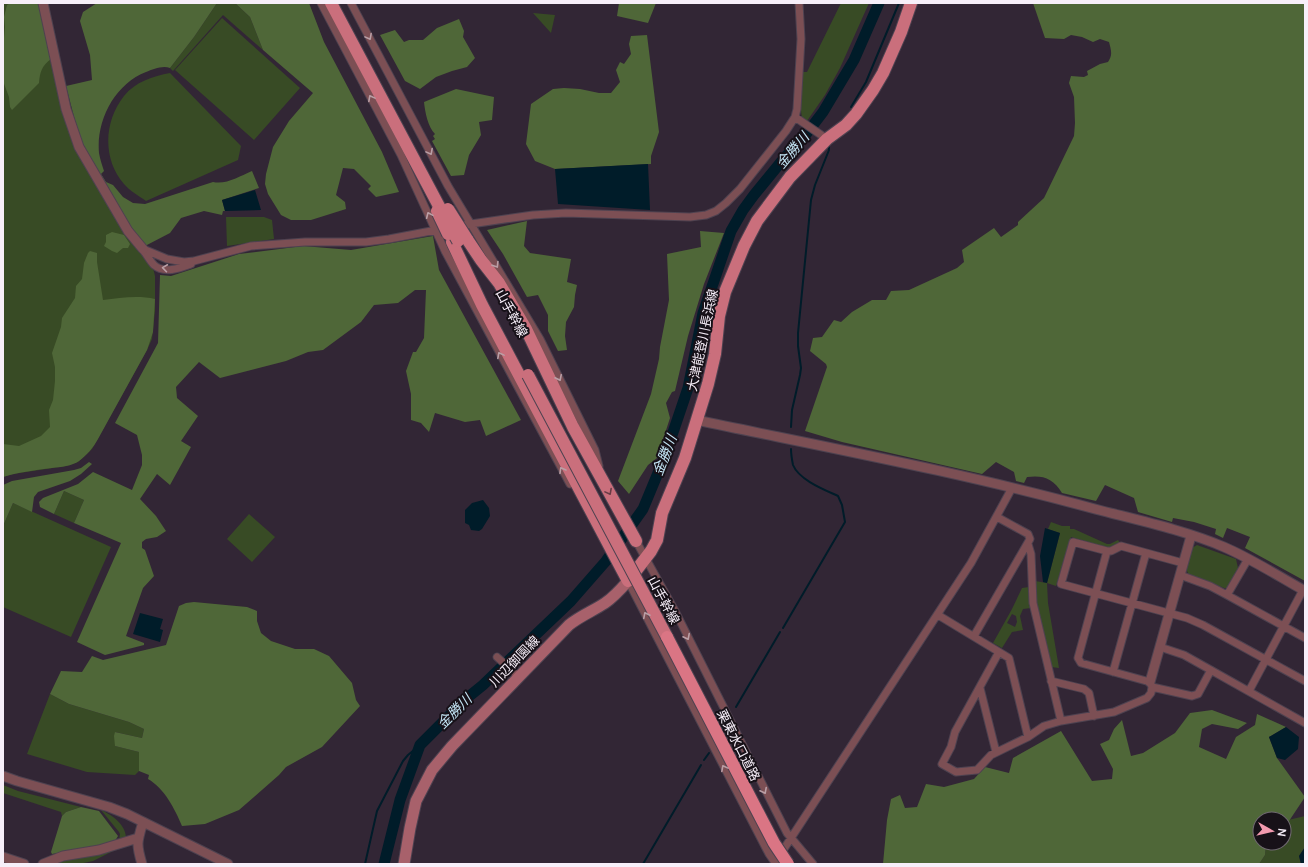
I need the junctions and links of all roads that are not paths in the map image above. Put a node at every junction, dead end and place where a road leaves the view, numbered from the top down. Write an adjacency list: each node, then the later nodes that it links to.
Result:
1 (43, 3): 14 (street)
2 (321, 3): 12 (street, one-way to 2)
3 (331, 3): 9 (main road, 山手幹線)
4 (351, 3): 11 (street, one-way to 11)
5 (799, 3): 7 (street)
6 (911, 3): 8 (main road, 大津能登川長浜線)
7 (798, 119): 8 (street); 11 (street)
8 (826, 138): 16 (main road, 大津能登川長浜線)
9 (405, 142): 10 (main road); 10 (main road, 山手幹線)
10 (442, 210): 13 (main road, 山手幹線, bridge)
11 (471, 225): 12 (street); 17 (street, one-way to 17)
12 (435, 229): 15 (street); 19 (street, one-way to 12)
13 (459, 241): 17 (main road); 19 (main road); 39 (main road, 山手幹線, bridge)
14 (143, 250): 15 (street); 15 (street, one-way to 14)
15 (194, 261)
16 (696, 420): 18 (street); 26 (main road, 大津能登川長浜線)
17 (602, 478): 22 (main road, one-way to 22)
18 (1012, 488): 20 (street); 21 (street)
19 (592, 514): 30 (main road)
20 (997, 517): 23 (street); 36 (street)
21 (1191, 536): 27 (street); 28 (street)
22 (636, 541): 26 (street)
23 (1028, 544): 38 (street); 48 (street)
24 (1107, 551): 25 (street); 32 (street); 32 (street)
25 (1146, 553): 28 (street); 34 (street)
26 (646, 557): 30 (main road, 大津能登川長浜線); 61 (street, one-way to 61)
27 (1248, 559): 31 (street); 33 (street)
28 (1183, 563): 29 (street)
29 (1180, 575): 33 (street); 35 (street)
30 (628, 581): 47 (main road, 川辺御園線); 63 (street, one-way to 30)
31 (1304, 590): 37 (street)
32 (1096, 593): 34 (street); 46 (street)
33 (1227, 595): 37 (street)
34 (1132, 602): 35 (street); 46 (street)
35 (1169, 613): 41 (street); 44 (street)
36 (938, 615): 38 (street); 61 (street)
37 (1283, 626): 40 (street); 44 (street)
38 (974, 636): 42 (street)
39 (667, 637): 69 (highway, 栗東水口道路, bridge)
40 (1305, 638)
41 (1160, 647): 45 (street); 50 (street)
42 (999, 652): 51 (street); 56 (street)
43 (497, 657): 47 (street)
44 (1266, 659): 49 (street); 52 (street)
45 (1211, 670): 50 (street); 52 (street)
46 (1113, 672): 50 (street)
47 (518, 676): 68 (main road, 川辺御園線)
48 (1051, 681): 53 (street); 54 (street)
49 (1305, 682)
50 (1151, 685): 53 (street)
51 (980, 688): 57 (street); 57 (street)
52 (1249, 691): 55 (street)
53 (1094, 716): 54 (street)
54 (1061, 721): 56 (street)
55 (1305, 723)
56 (1028, 737): 57 (street)
57 (996, 752)
58 (3, 776): 59 (street)
59 (144, 822): 60 (street); 67 (street)
60 (138, 838): 65 (street); 66 (street)
61 (791, 838): 63 (street); 70 (street)
62 (3, 857): 64 (street)
63 (775, 863)
64 (24, 864)
65 (43, 864)
66 (142, 864)
67 (228, 864)
68 (404, 864)
69 (788, 864)
70 (814, 864)

